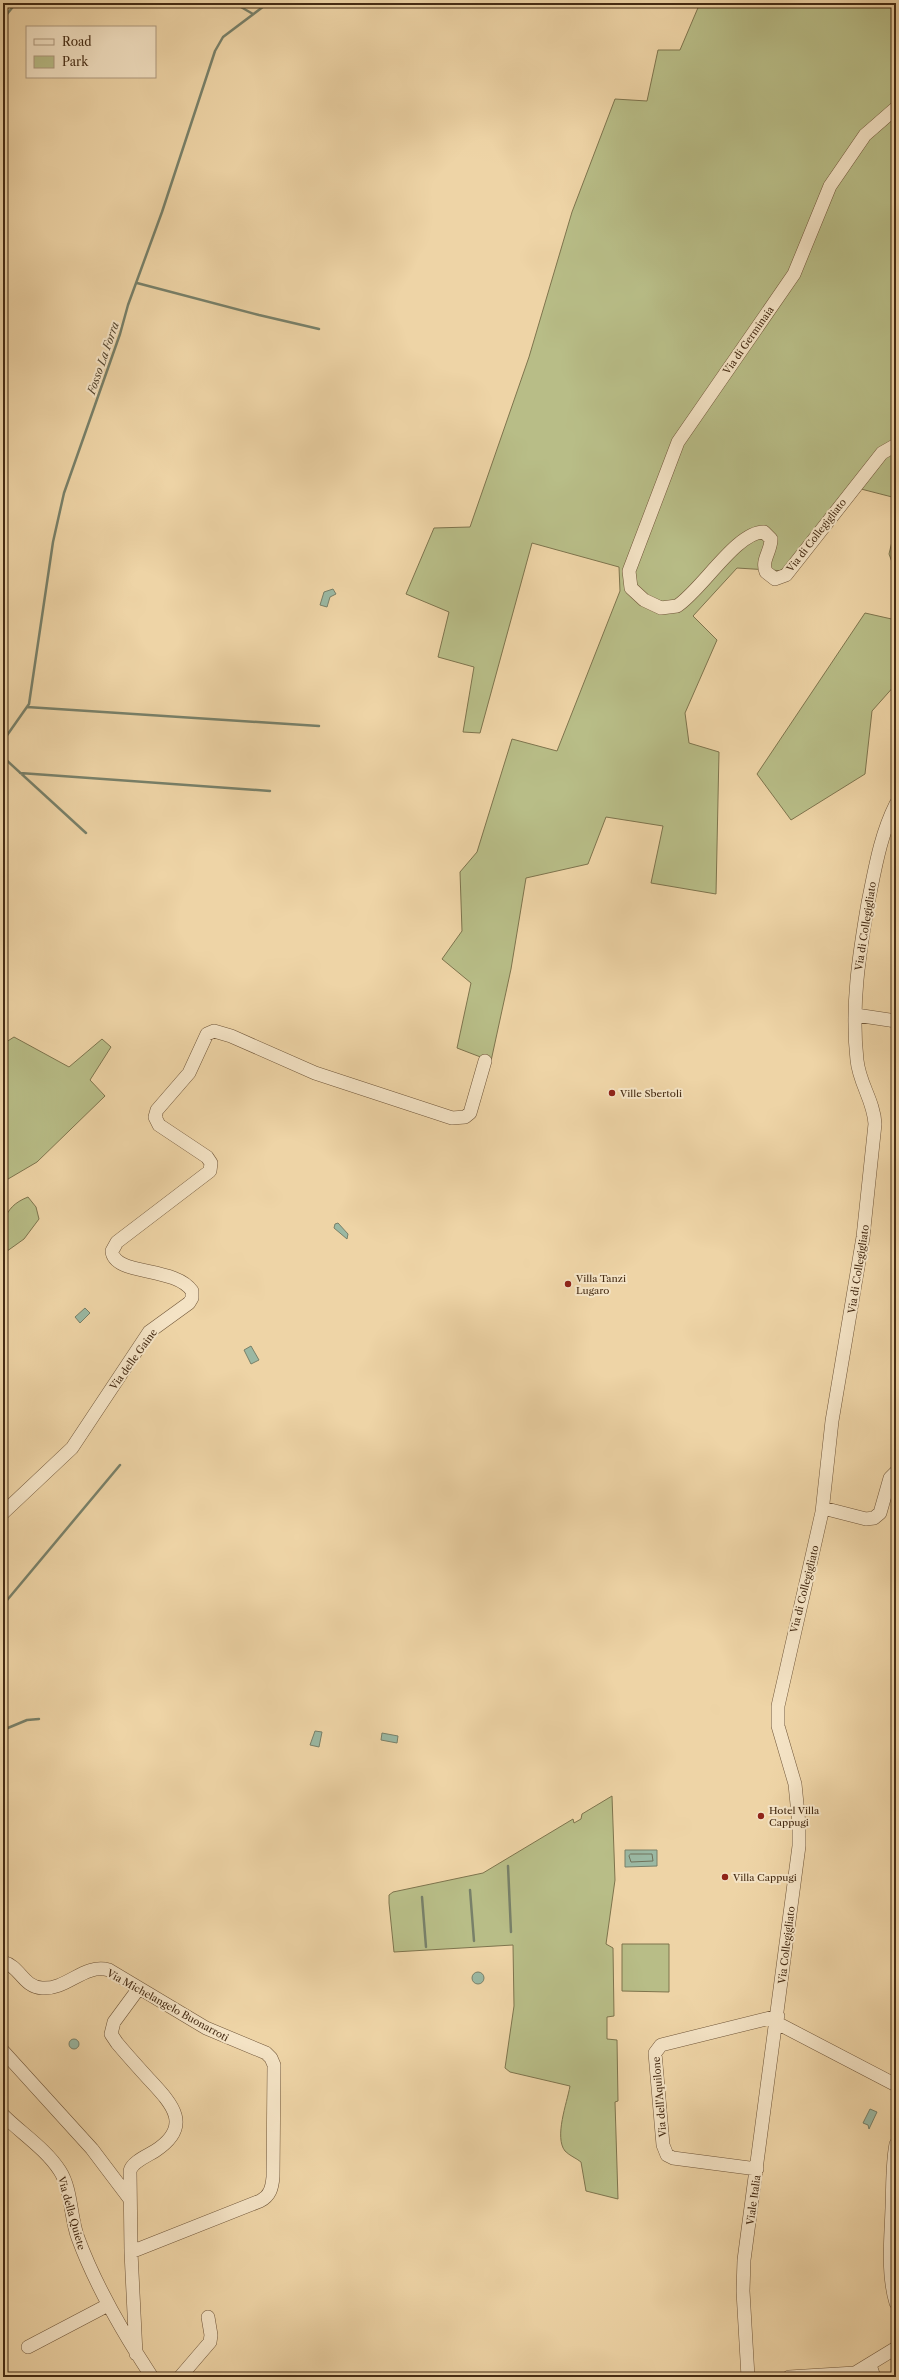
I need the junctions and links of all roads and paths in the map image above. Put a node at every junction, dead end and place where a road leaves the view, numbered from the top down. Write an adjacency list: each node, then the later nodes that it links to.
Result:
1 (896, 108): 3 (street, Via di Germinaia)
2 (896, 445): 3 (street, Via di Collegigliato)
3 (631, 588)
4 (896, 804): 5 (street, Via di Collegigliato)
5 (856, 1015): 6 (street); 9 (street, Via di Collegigliato)
6 (896, 1021)
7 (485, 1061): 10 (street, Via delle Gaine)
8 (896, 1472): 9 (street)
9 (823, 1508): 11 (street, Via di Collegigliato)
10 (3, 1513)
11 (780, 1735): 14 (street, Via Collegigliato)
12 (3, 1962): 13 (street, Via Michelangelo Buonarroti)
13 (139, 1988): 20 (street); 21 (street, Via Michelangelo Buonarroti)
14 (778, 2019): 16 (street); 19 (street, Viale Italia); 19 (street, Via dell'Aquilone)
15 (3, 2051): 20 (street)
16 (896, 2085)
17 (3, 2116): 23 (street, Via della Quiete)
18 (896, 2144): 22 (street)
19 (757, 2169): 31 (street, Viale Italia)
20 (129, 2198): 21 (street)
21 (131, 2252): 27 (street)
22 (896, 2303)
23 (108, 2305): 25 (street); 27 (street, Via della Quiete)
24 (208, 2317): 30 (street)
25 (28, 2347)
26 (896, 2348): 28 (street)
27 (136, 2354): 29 (street, Via della Quiete)
28 (872, 2371): 32 (street)
29 (152, 2377)
30 (180, 2377)
31 (748, 2377)
32 (789, 2377)

